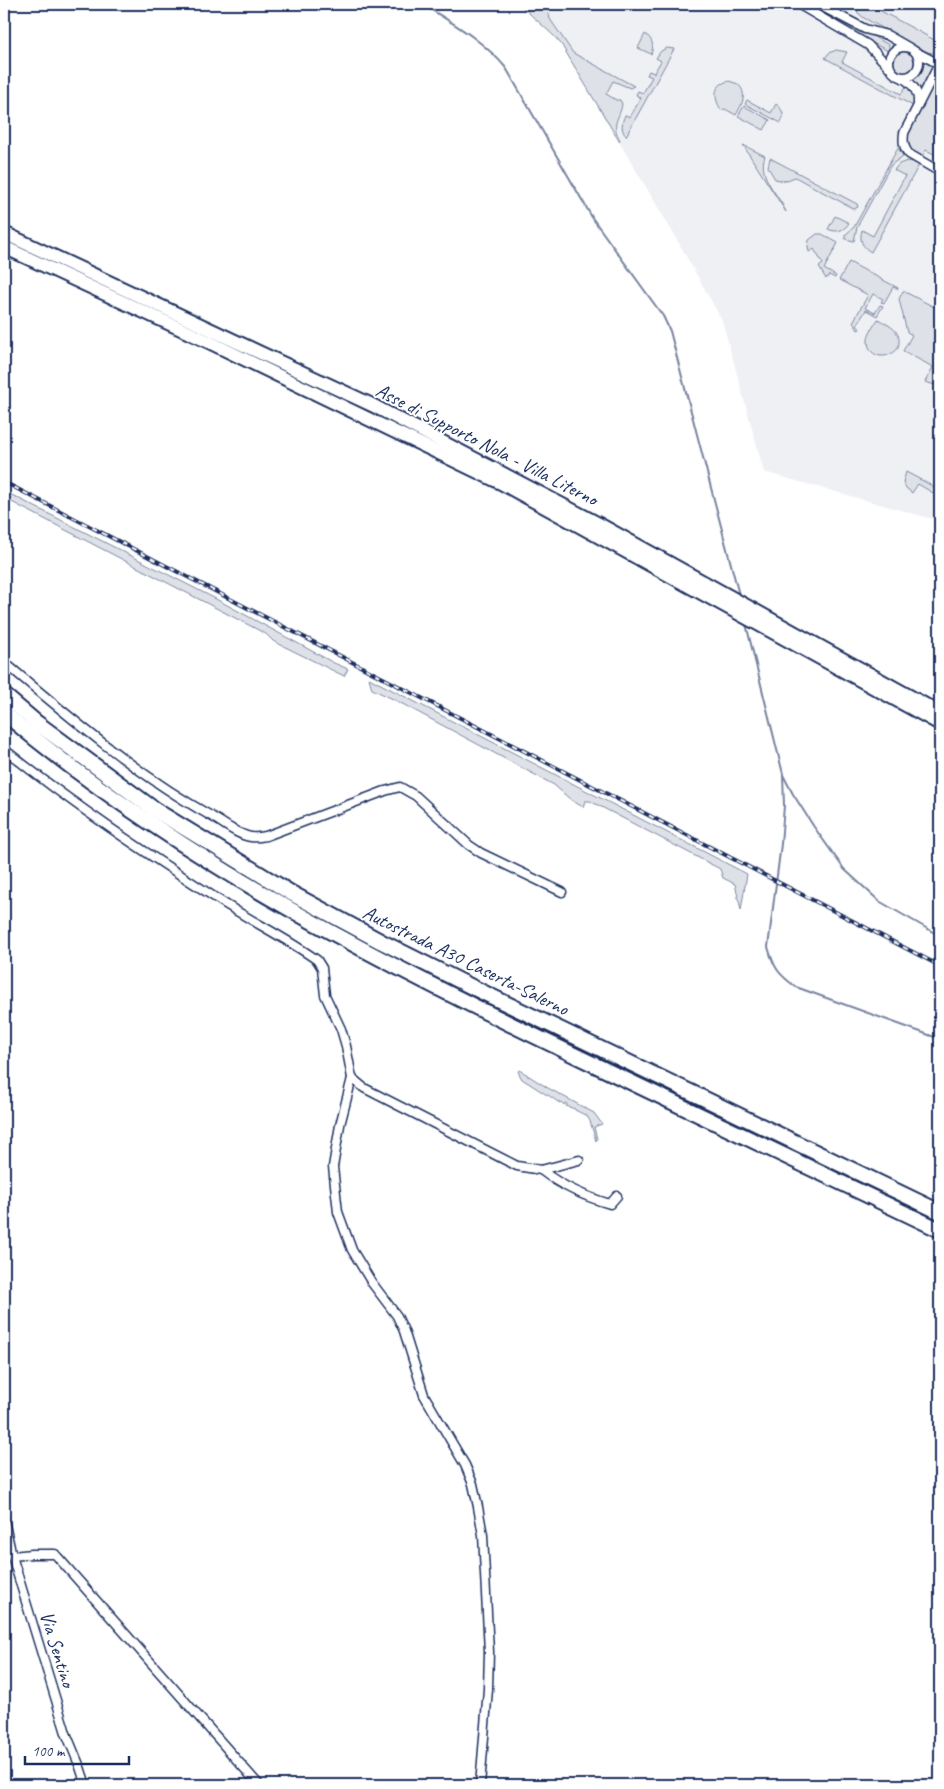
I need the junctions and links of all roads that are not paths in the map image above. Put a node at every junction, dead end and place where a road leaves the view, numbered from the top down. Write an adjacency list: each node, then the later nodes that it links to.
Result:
1 (798, 4): 6 (street)
2 (818, 4): 3 (street)
3 (908, 47): 4 (street); 6 (street)
4 (916, 52): 5 (street); 7 (street)
5 (939, 64): 9 (street)
6 (890, 68): 7 (street)
7 (898, 75): 10 (street)
8 (940, 76): 9 (street)
9 (930, 82): 10 (street)
10 (917, 106): 11 (street)
11 (940, 172)
12 (4, 233): 14 (highway, Asse di Supporto Nola - Villa Literno)
13 (4, 247): 14 (highway, Asse di Supporto Nola - Villa Literno)
14 (701, 586): 16 (highway, Asse di Supporto Nola - Villa Literno); 19 (highway, Asse di Supporto Nola - Villa Literno)
15 (4, 662): 23 (street)
16 (885, 693): 20 (highway, Asse di Supporto Nola - Villa Literno); 21 (highway)
17 (4, 695): 28 (highway, Autostrada A30 Caserta-Salerno)
18 (4, 713): 29 (highway, Autostrada A30 Caserta-Salerno)
19 (940, 713)
20 (940, 724)
21 (940, 731)
22 (4, 749): 24 (street)
23 (562, 892)
24 (352, 1078): 26 (street); 34 (street)
25 (579, 1160): 26 (street)
26 (541, 1170): 27 (street)
27 (617, 1196)
28 (940, 1212)
29 (940, 1230)
30 (4, 1520): 31 (street, Via Sentino)
31 (12, 1556): 32 (street, Via Sentino); 33 (street)
32 (86, 1785)
33 (259, 1785)
34 (480, 1785)

